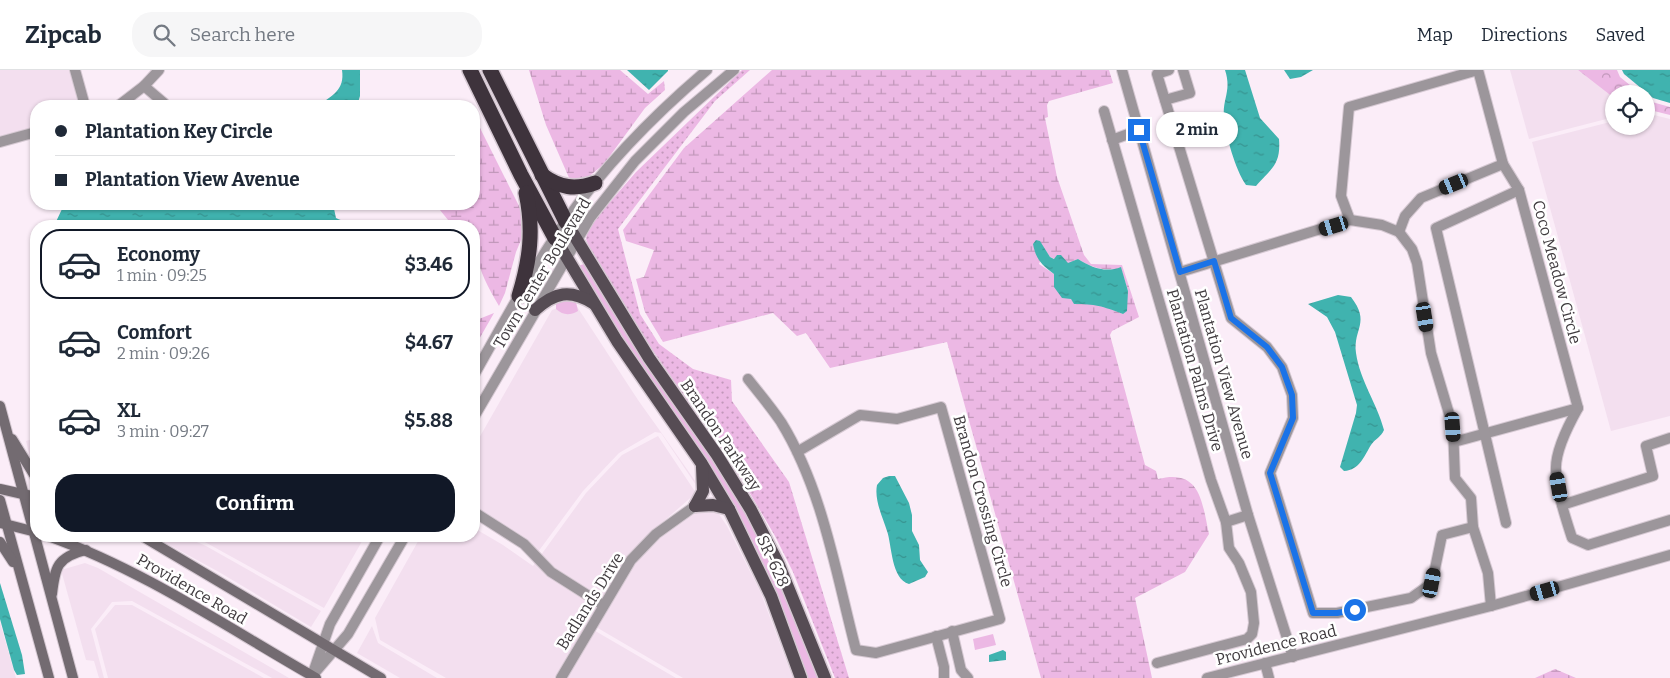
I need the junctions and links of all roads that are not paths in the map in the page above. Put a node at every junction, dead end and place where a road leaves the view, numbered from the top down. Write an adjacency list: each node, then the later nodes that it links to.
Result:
1 (75, 70): 11 (street)
2 (159, 70): 10 (street)
3 (470, 70): 21 (highway)
4 (490, 70): 22 (highway)
5 (707, 70): 23 (street, Town Center Boulevard)
6 (734, 70): 29 (street, Town Center Boulevard)
7 (1122, 70): 16 (street, Plantation View Avenue)
8 (1169, 70): 14 (street)
9 (1183, 70): 14 (street)
10 (144, 86): 12 (street); 13 (street)
11 (83, 100)
12 (126, 100)
13 (160, 100)
14 (1165, 100): 31 (street)
15 (1104, 111): 18 (street, Plantation Palms Drive)
16 (1139, 130): 18 (street); 32 (street, Plantation View Avenue)
17 (30, 134): 19 (street)
18 (1112, 140): 59 (street, Plantation Palms Drive)
19 (0, 142)
20 (1503, 164): 24 (street); 25 (street); 27 (street)
21 (521, 175): 28 (highway); 33 (highway)
22 (542, 175): 23 (highway); 26 (highway)
23 (595, 183): 26 (street, Town Center Boulevard)
24 (1519, 190): 40 (street, Coco Meadow Circle); 42 (street, Coco Meadow Circle)
25 (1350, 220): 27 (street); 31 (street)
26 (566, 222): 28 (street, Town Center Boulevard); 29 (main road, Brandon Parkway)
27 (1399, 232): 44 (street)
28 (555, 238): 30 (main road, Brandon Parkway); 33 (street, Town Center Boulevard)
29 (576, 240): 30 (street, Town Center Boulevard); 92 (main road, Brandon Parkway)
30 (566, 258): 34 (main road, Brandon Parkway); 35 (street, Town Center Boulevard)
31 (1214, 261): 32 (street); 62 (street)
32 (1180, 272): 55 (street, Plantation View Avenue)
33 (519, 296): 36 (street, Town Center Boulevard)
34 (593, 303): 35 (main road); 46 (main road, Brandon Parkway)
35 (536, 310): 39 (street, Town Center Boulevard)
36 (480, 364)
37 (748, 380): 45 (street, Brandon Crossing Circle)
38 (0, 406): 41 (main road)
39 (480, 407)
40 (1578, 408): 42 (street); 52 (street)
41 (4, 422): 47 (main road); 49 (main road)
42 (1485, 435): 44 (street); 61 (street, Coco Meadow Circle)
43 (1670, 438): 52 (street)
44 (1454, 442): 62 (street)
45 (797, 452): 76 (street, Brandon Crossing Circle); 77 (street, Brandon Crossing Circle)
46 (702, 464): 53 (main road); 54 (main road, SR-628)
47 (30, 470)
48 (0, 489): 49 (main road)
49 (22, 494): 50 (main road); 57 (main road)
50 (30, 496)
51 (0, 500): 60 (main road)
52 (1562, 505): 58 (street)
53 (695, 506): 54 (main road); 74 (street, Badlands Drive)
54 (729, 509): 91 (main road, SR-628)
55 (1248, 515): 59 (street); 80 (street, Plantation View Avenue)
56 (480, 516): 74 (street)
57 (30, 517)
58 (1670, 520)
59 (1226, 522): 81 (street, Plantation Palms Drive)
60 (3, 523): 63 (main road); 72 (main road)
61 (1506, 523)
62 (1473, 527): 75 (street)
63 (30, 531)
64 (0, 542): 72 (main road)
65 (38, 542): 73 (main road)
66 (65, 542): 70 (main road, Providence Road)
67 (152, 542): 78 (main road, Providence Road)
68 (377, 542): 78 (street)
69 (402, 542): 79 (street)
70 (87, 550): 73 (main road); 85 (main road, Providence Road)
71 (1670, 555): 75 (street, Providence Road)
72 (19, 572): 87 (main road)
73 (52, 600): 88 (main road)
74 (603, 604): 90 (street, Badlands Drive)
75 (1491, 606): 80 (street, Providence Road)
76 (952, 631): 77 (street, Brandon Crossing Circle); 83 (street)
77 (936, 636): 86 (street)
78 (323, 645): 79 (main road, Providence Road); 85 (street)
79 (334, 651): 85 (street); 89 (main road, Providence Road)
80 (1293, 656): 82 (street, Providence Road)
81 (1157, 663)
82 (1265, 663): 84 (street, Providence Road); 94 (street)
83 (965, 674): 86 (street)
84 (1223, 676): 93 (street, Providence Road)
85 (314, 677)
86 (944, 677)
87 (49, 678)
88 (73, 678)
89 (381, 678)
90 (561, 678)
91 (801, 678)
92 (824, 678)
93 (1207, 678)
94 (1269, 678)

